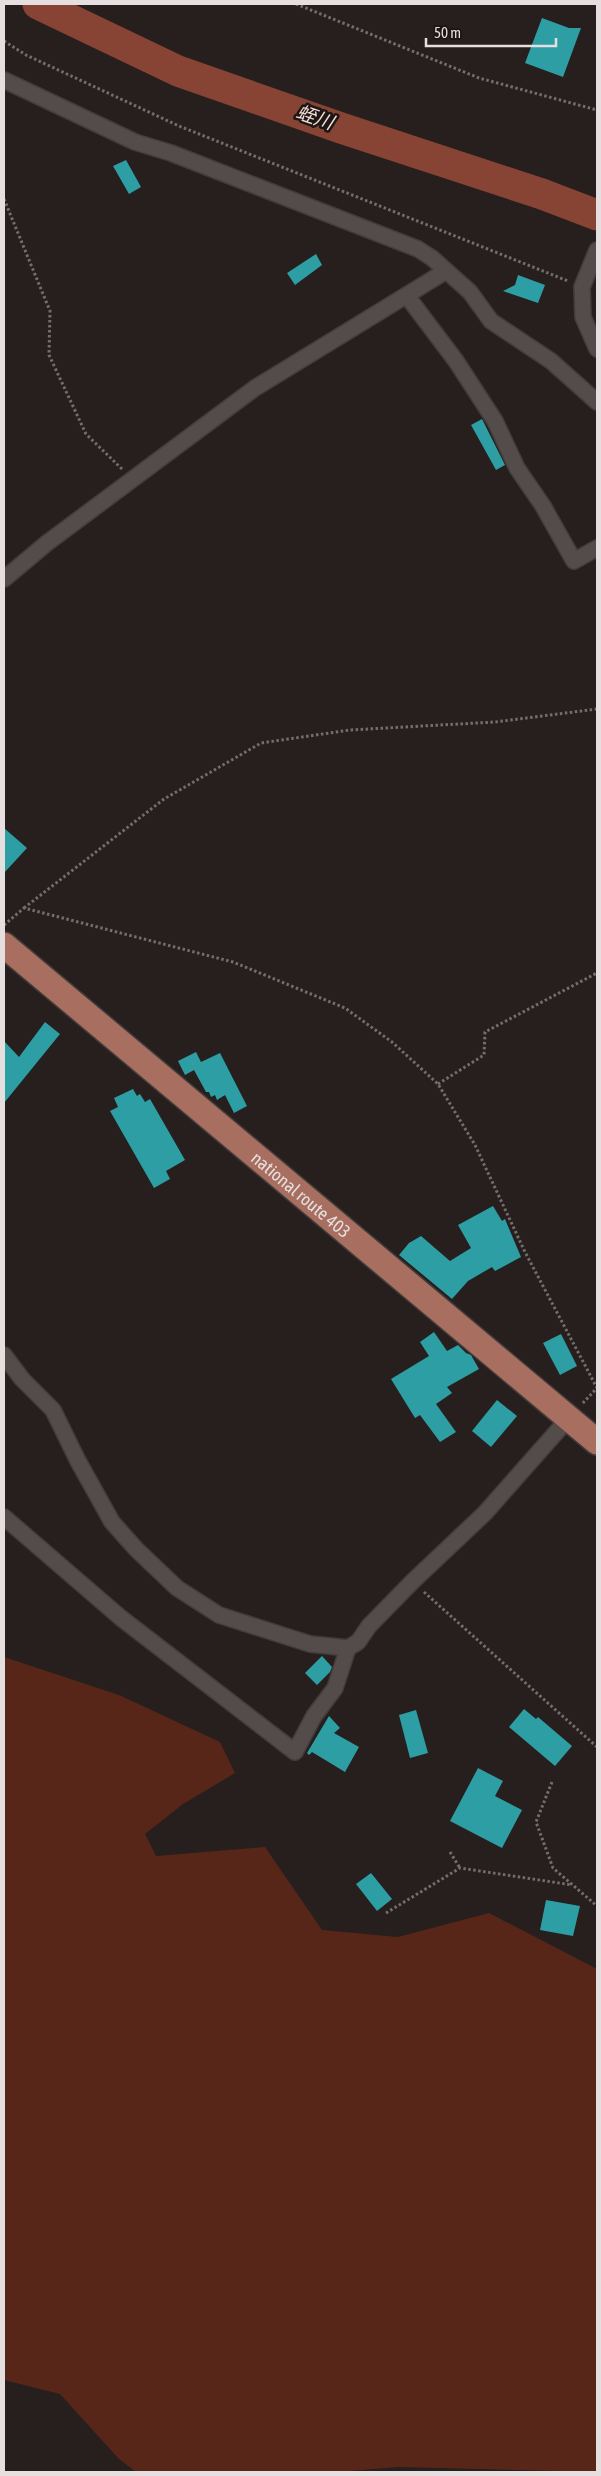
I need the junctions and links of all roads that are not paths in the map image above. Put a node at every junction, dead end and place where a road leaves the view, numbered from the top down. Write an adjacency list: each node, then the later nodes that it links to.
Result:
1 (4, 80): 3 (street)
2 (595, 256): 5 (street)
3 (446, 271): 4 (street); 6 (street)
4 (407, 296): 7 (street); 8 (street)
5 (597, 349)
6 (597, 402)
7 (597, 548)
8 (5, 575)
9 (4, 945): 11 (highway, national route 403)
10 (4, 1355): 14 (street)
11 (568, 1419): 12 (highway, national route 403); 14 (street)
12 (597, 1442)
13 (4, 1517): 14 (street)
14 (348, 1648)

